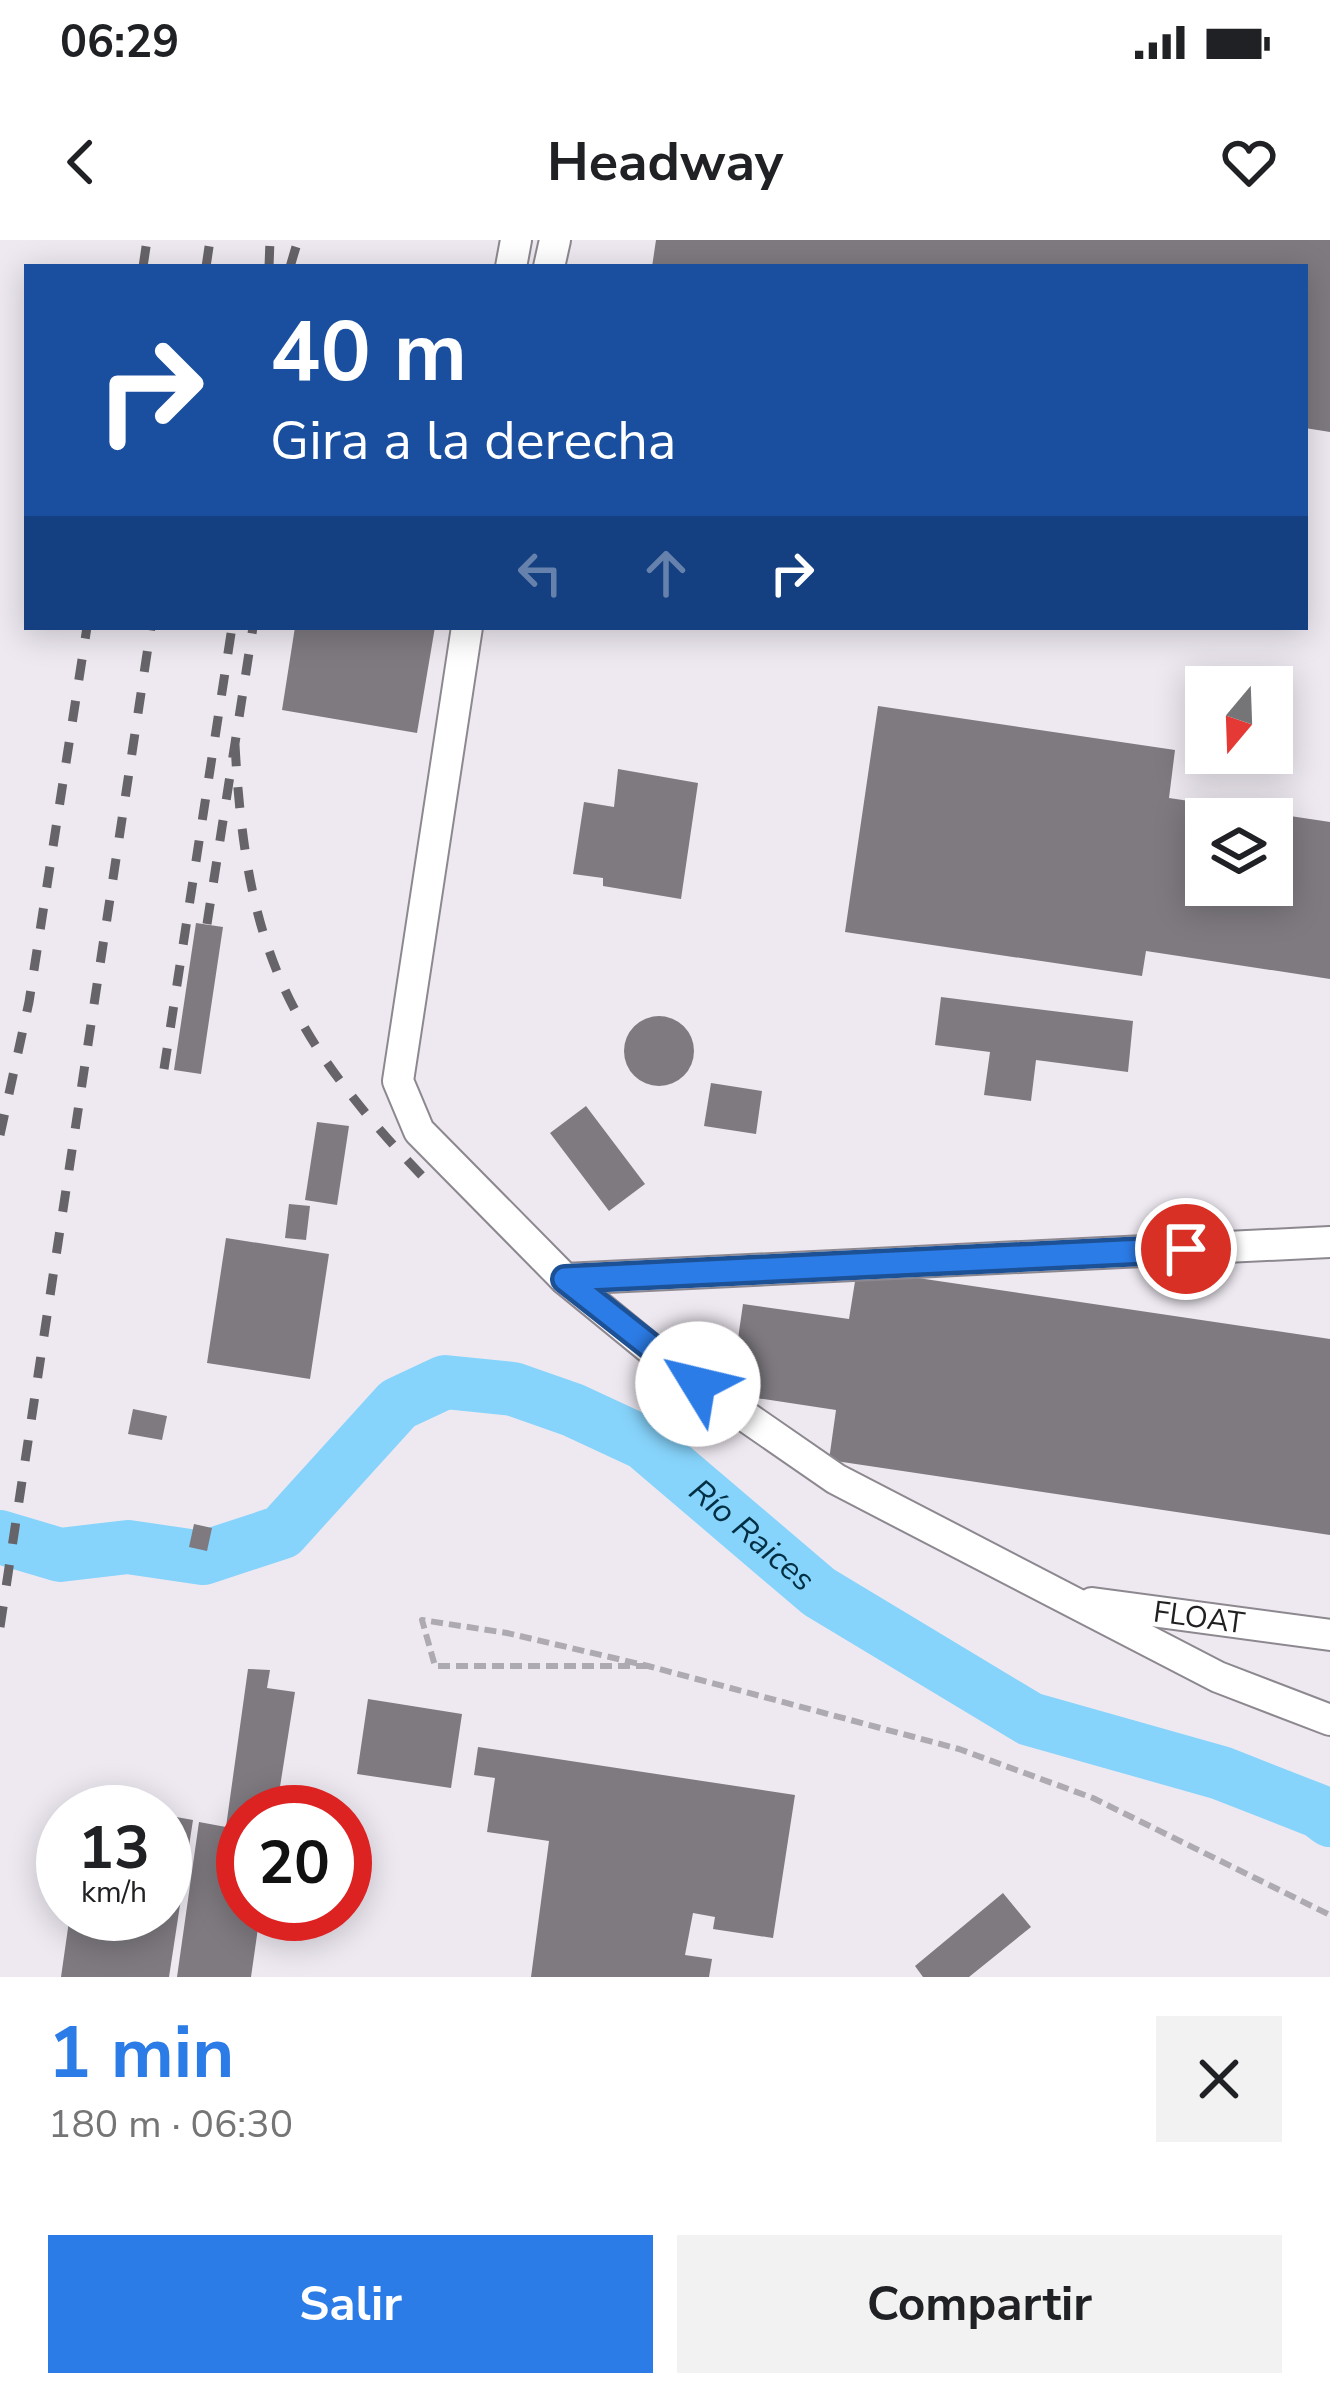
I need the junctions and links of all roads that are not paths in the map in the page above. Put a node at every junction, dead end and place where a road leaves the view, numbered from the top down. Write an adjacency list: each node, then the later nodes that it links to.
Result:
1 (466, 630): 3 (lane)
2 (1330, 1242): 3 (lane)
3 (565, 1279): 4 (lane)
4 (1070, 1600): 5 (lane, FLOAT); 6 (lane)
5 (1330, 1635)
6 (1330, 1720)

